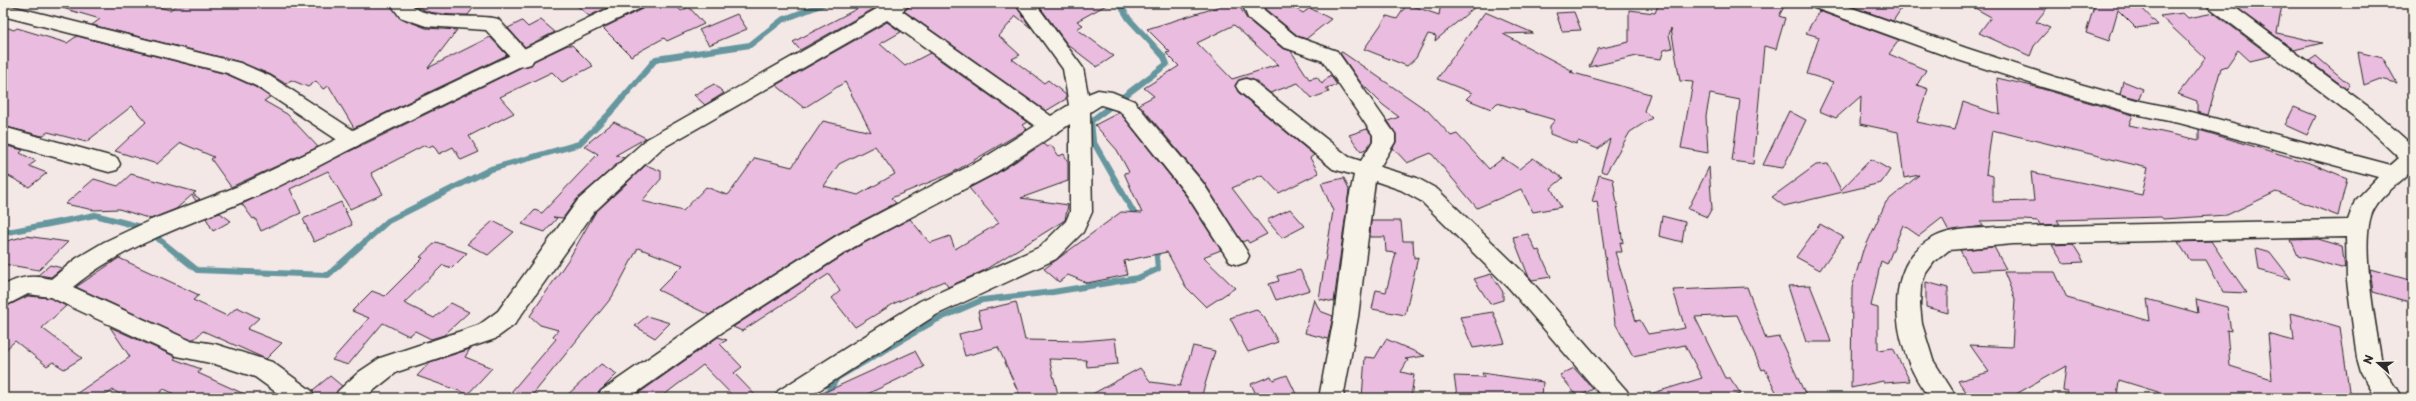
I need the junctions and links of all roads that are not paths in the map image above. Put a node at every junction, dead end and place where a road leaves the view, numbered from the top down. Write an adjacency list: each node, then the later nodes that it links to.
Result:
1 (400, 3): 9 (street)
2 (636, 3): 9 (street)
3 (1025, 3): 11 (street)
4 (1252, 3): 16 (street)
5 (1819, 3): 17 (street)
6 (2216, 3): 17 (street)
7 (895, 7): 12 (street); 23 (street)
8 (3, 10): 14 (street)
9 (524, 59): 14 (street)
10 (1246, 86): 16 (street)
11 (1079, 108): 12 (street); 19 (street); 25 (street)
12 (1050, 126): 24 (street)
13 (3, 135): 15 (street)
14 (352, 140): 20 (street)
15 (109, 164)
16 (1366, 171): 26 (street); 27 (street)
17 (2396, 174): 18 (street)
18 (2358, 228): 28 (street); 29 (street)
19 (1238, 256)
20 (55, 289): 21 (street); 22 (street)
21 (3, 298)
22 (303, 398)
23 (347, 398)
24 (610, 398)
25 (787, 398)
26 (1331, 398)
27 (1618, 398)
28 (1945, 398)
29 (2390, 398)

